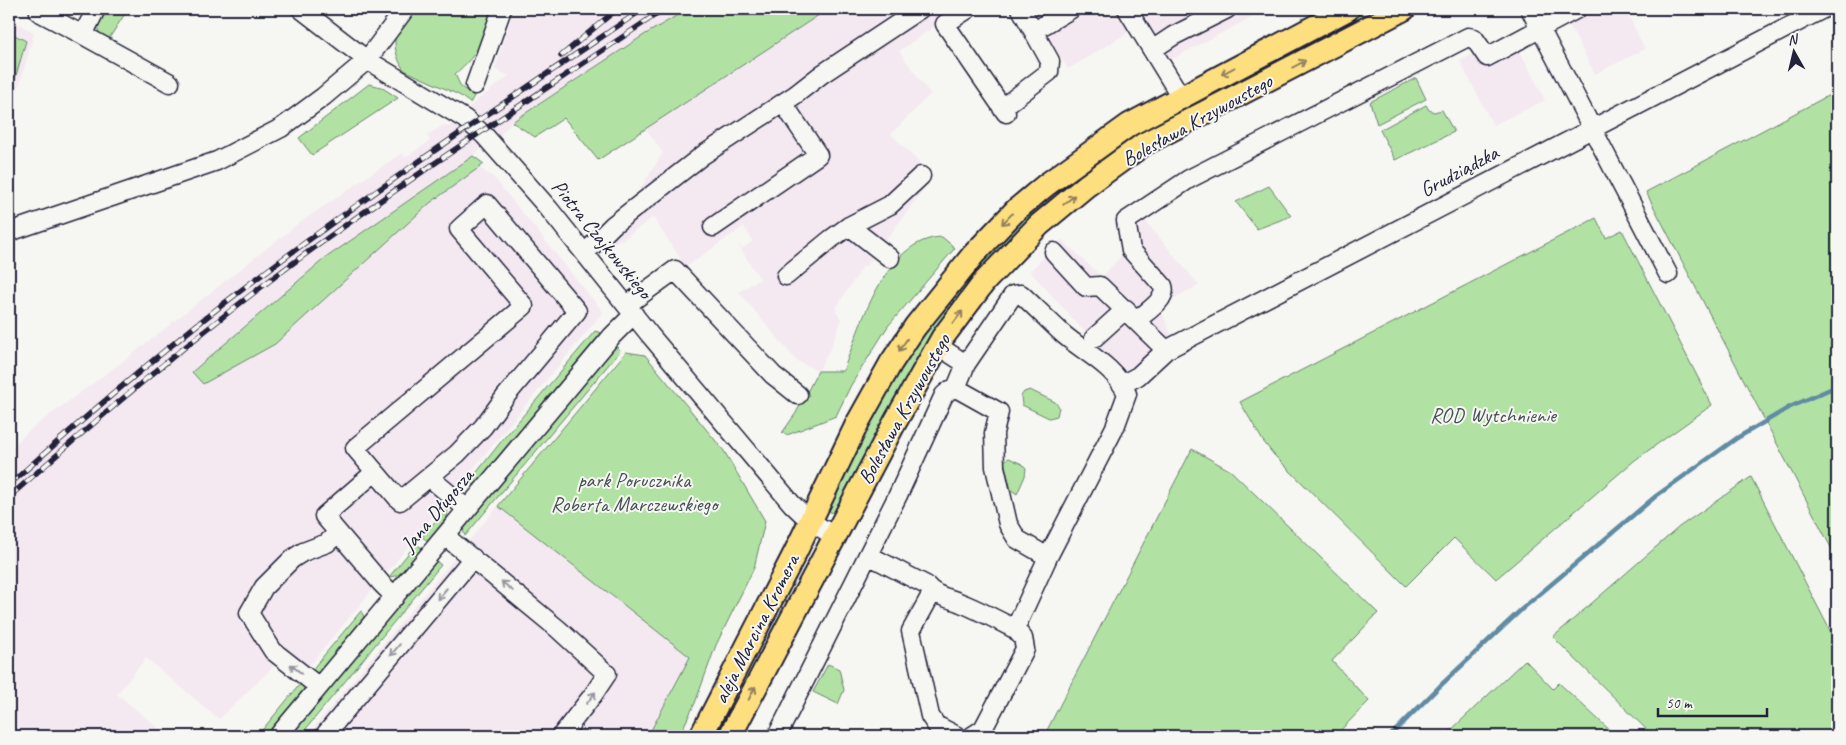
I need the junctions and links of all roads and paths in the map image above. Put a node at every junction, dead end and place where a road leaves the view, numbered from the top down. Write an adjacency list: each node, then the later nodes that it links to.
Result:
1 (96, 9): 19 (street)
2 (301, 9): 21 (street, Piotra Czajkowskiego)
3 (404, 9): 21 (street)
4 (502, 9): 23 (street)
5 (920, 9): 25 (street)
6 (968, 9): 7 (street)
7 (1021, 9)
8 (1071, 9): 17 (street)
9 (1127, 9): 20 (street)
10 (1226, 9): 20 (street)
11 (1348, 9): 24 (main road, Bolesława Krzywoustego, one-way to 24)
12 (1404, 9): 39 (main road, Bolesława Krzywoustego, one-way to 12)
13 (1530, 9): 18 (street)
14 (1577, 9): 18 (street)
15 (1823, 9): 26 (street, Grudziądzka)
16 (39, 12): 19 (street)
17 (1044, 25)
18 (1540, 28): 26 (street); 37 (street)
19 (83, 34): 22 (street)
20 (1152, 50): 24 (street)
21 (367, 60): 30 (street); 32 (street, Piotra Czajkowskiego)
22 (170, 83)
23 (475, 85)
24 (1181, 97): 48 (main road, Bolesława Krzywoustego, one-way to 48)
25 (783, 103): 29 (street); 32 (street)
26 (1591, 128): 34 (street); 40 (street, Grudziądzka)
27 (921, 176): 28 (street)
28 (849, 226): 33 (street); 35 (street)
29 (713, 227)
30 (9, 232)
31 (1054, 252): 37 (street)
32 (585, 254): 36 (street, Piotra Czajkowskiego)
33 (890, 258)
34 (1668, 274)
35 (786, 276)
36 (630, 310): 44 (street, Jana Długosza); 47 (street, Jana Długosza); 48 (street, Piotra Czajkowskiego)
37 (1131, 315): 38 (street); 40 (street)
38 (1094, 338)
39 (938, 346): 41 (street); 51 (main road, Bolesława Krzywoustego)
40 (1166, 350): 42 (street, Grudziądzka)
41 (966, 364): 42 (street); 43 (street)
42 (1126, 383): 53 (street)
43 (956, 388): 52 (street); 53 (street)
44 (798, 395)
45 (375, 472): 46 (street); 46 (street); 49 (street)
46 (429, 477): 47 (street)
47 (467, 509): 50 (street, Jana Długosza)
48 (810, 521): 51 (street, Piotra Czajkowskiego); 62 (main road, aleja Marcina Kromera)
49 (338, 533): 56 (street); 58 (street, one-way to 49)
50 (445, 536): 54 (street); 56 (street, Jana Długosza)
51 (834, 536): 63 (main road, aleja Marcina Kromera, one-way to 51)
52 (868, 555): 55 (street); 64 (street)
53 (1048, 557): 57 (street)
54 (473, 558): 60 (street, one-way to 60); 61 (street, one-way to 54)
55 (932, 593): 57 (street); 65 (street)
56 (395, 597): 58 (street, Jana Długosza)
57 (1015, 629): 66 (street)
58 (319, 687): 59 (street, Jana Długosza)
59 (278, 736)
60 (324, 736)
61 (560, 736)
62 (701, 736)
63 (730, 736)
64 (777, 736)
65 (957, 736)
66 (972, 736)

